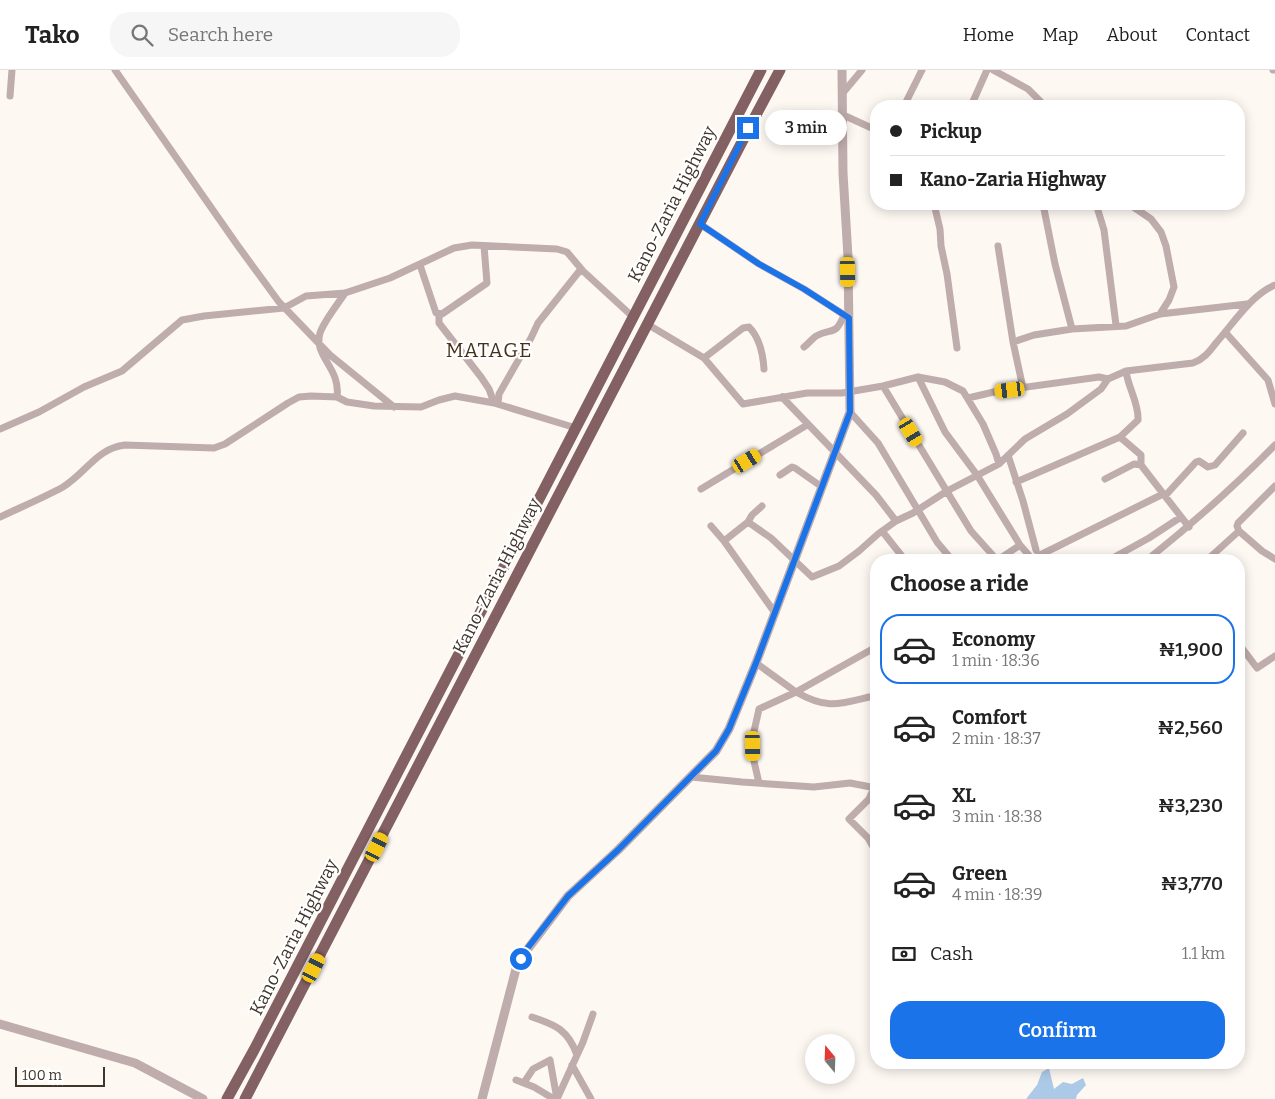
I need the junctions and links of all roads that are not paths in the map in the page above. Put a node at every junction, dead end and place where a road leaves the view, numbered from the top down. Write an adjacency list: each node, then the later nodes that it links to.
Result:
1 (12, 70): 11 (street)
2 (115, 70): 31 (street)
3 (761, 70): 15 (highway, Kano-Zaria Highway)
4 (780, 70): 16 (highway, Kano-Zaria Highway)
5 (842, 70): 10 (street)
6 (862, 70): 10 (street)
7 (922, 70): 12 (street)
8 (987, 70): 13 (street)
9 (993, 70): 14 (street)
10 (842, 94): 17 (street)
11 (10, 96)
12 (907, 100)
13 (974, 100)
14 (1039, 100)
15 (743, 106): 16 (highway); 35 (highway, Kano-Zaria Highway)
16 (757, 112): 23 (highway, Kano-Zaria Highway)
17 (842, 114): 18 (street); 34 (street)
18 (870, 127)
19 (935, 210): 43 (street)
20 (1044, 210): 38 (street)
21 (1098, 210): 37 (street)
22 (1138, 210): 32 (street)
23 (700, 224): 34 (street); 36 (highway, Kano-Zaria Highway)
24 (484, 246): 26 (street); 27 (street); 33 (street)
25 (998, 246): 40 (street)
26 (420, 265): 29 (street); 33 (street)
27 (581, 269): 35 (street); 55 (street)
28 (1275, 285): 30 (street)
29 (345, 294): 31 (street); 41 (street)
30 (1247, 304): 32 (street); 39 (street)
31 (284, 308): 41 (street); 61 (street)
32 (1160, 314): 37 (street)
33 (439, 315): 55 (street)
34 (846, 316): 42 (street); 51 (street)
35 (633, 317): 60 (highway, Kano-Zaria Highway)
36 (647, 324): 44 (street); 123 (highway, Kano-Zaria Highway)
37 (1116, 325): 38 (street)
38 (1072, 329): 40 (street)
39 (1226, 332): 46 (street); 56 (street)
40 (1012, 342): 50 (street)
41 (318, 343): 52 (street); 57 (street)
42 (804, 347)
43 (957, 348)
44 (704, 358): 45 (street); 53 (street)
45 (764, 369)
46 (1126, 371): 48 (street); 63 (street)
47 (918, 377): 49 (street); 54 (street); 70 (street)
48 (1108, 380): 50 (street); 66 (street)
49 (883, 386): 51 (street); 76 (street)
50 (1022, 388): 54 (street)
51 (851, 390): 53 (street); 58 (street)
52 (337, 397): 57 (street); 80 (street)
53 (782, 397): 59 (street)
54 (968, 398): 67 (street)
55 (496, 404): 57 (street); 60 (street)
56 (1275, 404)
57 (394, 407)
58 (850, 412): 65 (street); 79 (street)
59 (807, 425): 65 (street); 75 (street)
60 (576, 428): 122 (highway, Kano-Zaria Highway)
61 (0, 429)
62 (1243, 433): 77 (street)
63 (1120, 437): 68 (street); 72 (street)
64 (1275, 445): 85 (street)
65 (835, 451): 74 (street); 82 (street)
66 (1008, 455): 67 (street); 72 (street)
67 (999, 464): 70 (street)
68 (1141, 465): 71 (street); 77 (street)
69 (780, 475): 74 (street)
70 (977, 475): 76 (street); 89 (street)
71 (1105, 480)
72 (1016, 482): 90 (street)
73 (1275, 486): 87 (street)
74 (822, 487): 101 (street)
75 (701, 489)
76 (947, 491): 79 (street); 93 (street)
77 (1164, 495): 81 (street); 96 (street)
78 (762, 506): 83 (street)
79 (918, 509): 82 (street); 92 (street)
80 (0, 516)
81 (1181, 517): 85 (street); 97 (street)
82 (896, 521): 86 (street)
83 (748, 522): 88 (street); 101 (street)
84 (711, 526): 88 (street)
85 (1189, 527): 98 (street)
86 (882, 530): 91 (street); 101 (street)
87 (1239, 531): 99 (street); 100 (street)
88 (724, 541): 102 (street)
89 (1020, 545): 94 (street); 95 (street)
90 (1036, 550)
91 (900, 554)
92 (947, 554)
93 (992, 554)
94 (1006, 554)
95 (1028, 554)
96 (1043, 554)
97 (1120, 554)
98 (1155, 554)
99 (1214, 554)
100 (1275, 559)
101 (794, 561): 102 (street)
102 (775, 613): 106 (street)
103 (870, 650): 107 (street)
104 (1245, 652): 105 (street)
105 (1275, 656)
106 (756, 663): 107 (street); 109 (street)
107 (796, 692): 108 (street); 110 (street)
108 (869, 697)
109 (691, 777): 110 (street); 124 (street)
110 (759, 783): 111 (street)
111 (870, 787)
112 (870, 797): 113 (street)
113 (870, 842)
114 (593, 1014): 117 (street)
115 (532, 1017): 117 (street)
116 (0, 1024): 121 (street)
117 (577, 1055): 118 (street)
118 (572, 1065): 125 (street); 126 (street)
119 (516, 1080): 125 (street)
120 (525, 1081): 125 (street)
121 (203, 1099)
122 (227, 1099)
123 (245, 1099)
124 (482, 1099)
125 (556, 1099)
126 (591, 1099)

